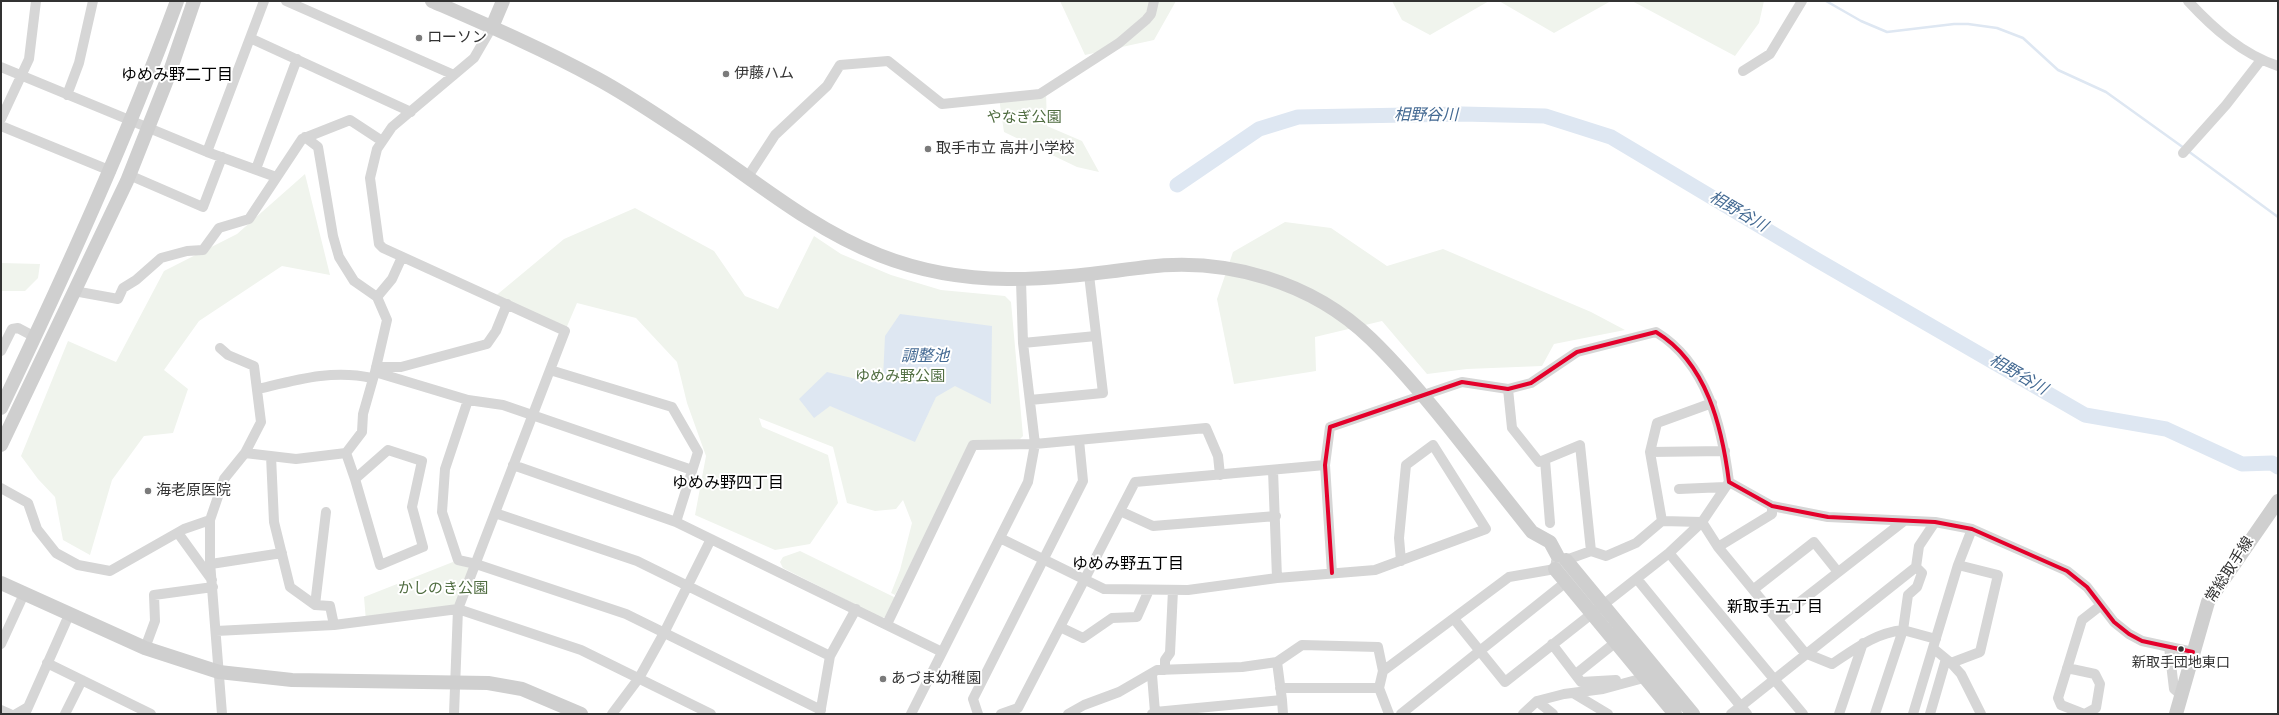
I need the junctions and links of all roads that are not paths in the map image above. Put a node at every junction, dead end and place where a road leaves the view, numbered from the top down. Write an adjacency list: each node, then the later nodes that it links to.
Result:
1 (36, 1): 20 (street)
2 (93, 1): 21 (street)
3 (177, 1): 24 (street)
4 (194, 1): 26 (street)
5 (264, 1): 13 (street)
6 (286, 1): 19 (street)
7 (432, 1): 12 (street)
8 (503, 1): 12 (street)
9 (1154, 1): 36 (street)
10 (1802, 1): 18 (street)
11 (2188, 1): 15 (street)
12 (492, 27): 19 (street); 36 (street)
13 (250, 38): 14 (street); 30 (street)
14 (297, 59): 22 (street); 32 (street)
15 (2261, 60): 16 (street); 29 (street)
16 (2278, 66)
17 (1, 67): 20 (street)
18 (1743, 70)
19 (454, 75): 22 (street)
20 (21, 76): 21 (street); 23 (street)
21 (67, 95): 24 (street)
22 (411, 112): 28 (street)
23 (1, 119)
24 (130, 121): 26 (street); 33 (street)
25 (1, 126): 33 (street)
26 (148, 128): 30 (street); 34 (street)
27 (305, 137): 28 (street); 35 (street); 41 (street)
28 (382, 141): 37 (street)
29 (2186, 150)
30 (207, 152): 31 (street)
31 (222, 157): 32 (street); 34 (street)
32 (256, 170): 35 (street)
33 (111, 171): 44 (street)
34 (129, 175): 40 (street)
35 (276, 177): 40 (street)
36 (747, 178): 39 (street)
37 (402, 257): 41 (street); 42 (street)
38 (1089, 275): 39 (street); 43 (street); 52 (street)
39 (1021, 281): 45 (street)
40 (74, 291): 60 (street)
41 (377, 297): 49 (street)
42 (507, 304): 48 (street); 49 (street)
43 (1096, 336): 45 (street); 54 (street)
44 (35, 337): 47 (street); 56 (street)
45 (1023, 343): 54 (street)
46 (220, 348): 50 (street)
47 (1, 351)
48 (550, 370): 57 (street); 69 (street)
49 (374, 372): 50 (street); 53 (street); 64 (street)
50 (258, 389): 63 (street)
51 (1508, 389): 52 (street); 55 (street); 66 (street)
52 (1423, 395): 68 (street); 99 (street)
53 (468, 400): 57 (street); 101 (street)
54 (1030, 400): 59 (street)
55 (1712, 403): 61 (street); 62 (street)
56 (1, 408)
57 (533, 415): 67 (street); 69 (street)
58 (1079, 440): 59 (street); 71 (street); 97 (street)
59 (1035, 444): 91 (street); 126 (street)
60 (1, 445)
61 (1725, 451): 62 (street); 73 (street)
62 (1650, 452): 84 (street)
63 (246, 453): 65 (street); 82 (street)
64 (346, 453): 65 (street); 72 (street)
65 (271, 456): 95 (street)
66 (1545, 460): 88 (street); 94 (street)
67 (514, 465): 80 (street); 85 (street)
68 (1325, 465): 70 (street); 105 (street)
69 (692, 470): 85 (street)
70 (1273, 470): 71 (street); 81 (street)
71 (1220, 475): 78 (street)
72 (355, 479): 72 (street)
73 (1727, 485): 75 (street); 77 (street); 86 (street)
74 (1, 488): 90 (street)
75 (1679, 489)
76 (2278, 501): 141 (street, 常総取手線)
77 (1772, 506): 83 (street); 93 (street)
78 (1120, 511): 81 (street); 108 (street)
79 (326, 512): 117 (street)
80 (495, 513): 101 (street); 112 (street)
81 (1276, 516): 106 (street)
82 (210, 520): 90 (street); 100 (street)
83 (1904, 520): 87 (street); 104 (street)
84 (1662, 521): 86 (street); 94 (street)
85 (676, 522): 92 (street)
86 (1702, 522): 93 (street); 96 (street)
87 (1935, 522): 89 (street); 103 (street)
88 (1550, 523)
89 (1972, 529): 102 (street); 119 (street)
90 (178, 533): 111 (street)
91 (1000, 538): 97 (street); 139 (street)
92 (711, 539): 112 (street); 121 (street)
93 (1718, 547): 113 (street)
94 (1591, 551): 99 (street)
95 (282, 553): 100 (street); 117 (street)
96 (1669, 553): 107 (street); 158 (street)
97 (1043, 559): 108 (street); 181 (street)
98 (1401, 560): 98 (street); 105 (street)
99 (1559, 562): 109 (street); 118 (street); 124 (street)
100 (210, 564): 111 (street)
101 (476, 564): 120 (street); 131 (street)
102 (1958, 565): 136 (street); 144 (street)
103 (1916, 567): 129 (street); 142 (street)
104 (1838, 572): 113 (street); 125 (street)
105 (1332, 573): 106 (street)
106 (1277, 578): 115 (street)
107 (1637, 579): 118 (street); 166 (street)
108 (1084, 580): 114 (street); 128 (street)
109 (1566, 582): 122 (street); 140 (street)
110 (1, 583): 116 (street)
111 (212, 584): 130 (street); 138 (street)
112 (688, 586): 131 (street); 143 (street)
113 (1754, 589): 125 (street)
114 (1149, 590): 115 (street); 128 (street)
115 (1173, 590): 148 (street)
116 (24, 594): 123 (street); 134 (street)
117 (315, 605): 127 (street)
118 (1604, 606): 122 (street); 151 (street)
119 (2100, 606): 137 (street); 147 (street)
120 (458, 609): 127 (street); 154 (street); 159 (street)
121 (856, 609): 126 (street); 143 (street)
122 (1592, 614): 132 (street); 135 (street)
123 (69, 615): 138 (street); 146 (street)
124 (1454, 619): 140 (street); 149 (street)
125 (1778, 619): 142 (street)
126 (887, 624): 139 (street)
127 (334, 625): 130 (street)
128 (1060, 627): 182 (street)
129 (1903, 630): 133 (street); 136 (street); 196 (street)
130 (216, 631): 150 (street)
131 (664, 633): 154 (street); 169 (street)
132 (1616, 642): 152 (street); 155 (street)
133 (1863, 643): 142 (street); 195 (street)
134 (1, 644)
135 (1552, 644): 140 (street); 152 (street)
136 (1935, 644): 144 (street); 197 (street)
137 (2169, 647): 141 (street); 163 (street)
138 (145, 648): 150 (street)
139 (942, 652): 180 (street)
140 (1479, 652): 186 (street)
141 (2193, 652): 163 (street, 常総取手線)
142 (1805, 653): 158 (street)
143 (830, 656): 169 (street)
144 (1948, 661): 198 (street); 199 (street)
145 (1277, 662): 148 (street); 149 (street); 160 (street)
146 (48, 663): 156 (street); 168 (street)
147 (2067, 668): 200 (street); 200 (street)
148 (1165, 670): 153 (street)
149 (1383, 671): 161 (street)
150 (219, 672): 159 (street); 175 (street)
151 (1660, 673): 155 (street); 191 (street)
152 (1576, 674): 157 (street)
153 (1152, 675): 170 (street); 183 (street)
154 (639, 678): 178 (street); 179 (street)
155 (1645, 678): 162 (street); 190 (street)
156 (82, 680): 173 (street); 174 (street)
157 (1616, 680)
158 (1774, 680): 166 (street); 194 (street)
159 (454, 681): 176 (street); 177 (street)
160 (1280, 688): 161 (street); 164 (street)
161 (1380, 688): 185 (street)
162 (1573, 692): 165 (street); 189 (street)
163 (2181, 695): 201 (street, 常総取手線)
164 (1282, 700): 170 (street); 184 (street)
165 (1537, 701): 187 (street); 188 (street)
166 (1740, 706): 192 (street); 193 (street)
167 (1, 710): 171 (street)
168 (26, 710): 172 (street)
169 (820, 712)
170 (1153, 713)
171 (10, 714)
172 (16, 714)
173 (65, 714)
174 (151, 714)
175 (222, 714)
176 (454, 714)
177 (581, 714)
178 (612, 714)
179 (711, 714)
180 (911, 714)
181 (978, 714)
182 (1001, 714)
183 (1068, 714)
184 (1283, 714)
185 (1389, 714)
186 (1401, 714)
187 (1523, 714)
188 (1553, 714)
189 (1608, 714)
190 (1675, 714)
191 (1693, 714)
192 (1730, 714)
193 (1747, 714)
194 (1803, 714)
195 (1839, 714)
196 (1875, 714)
197 (1913, 714)
198 (1930, 714)
199 (1981, 714)
200 (2084, 714)
201 (2176, 714)

